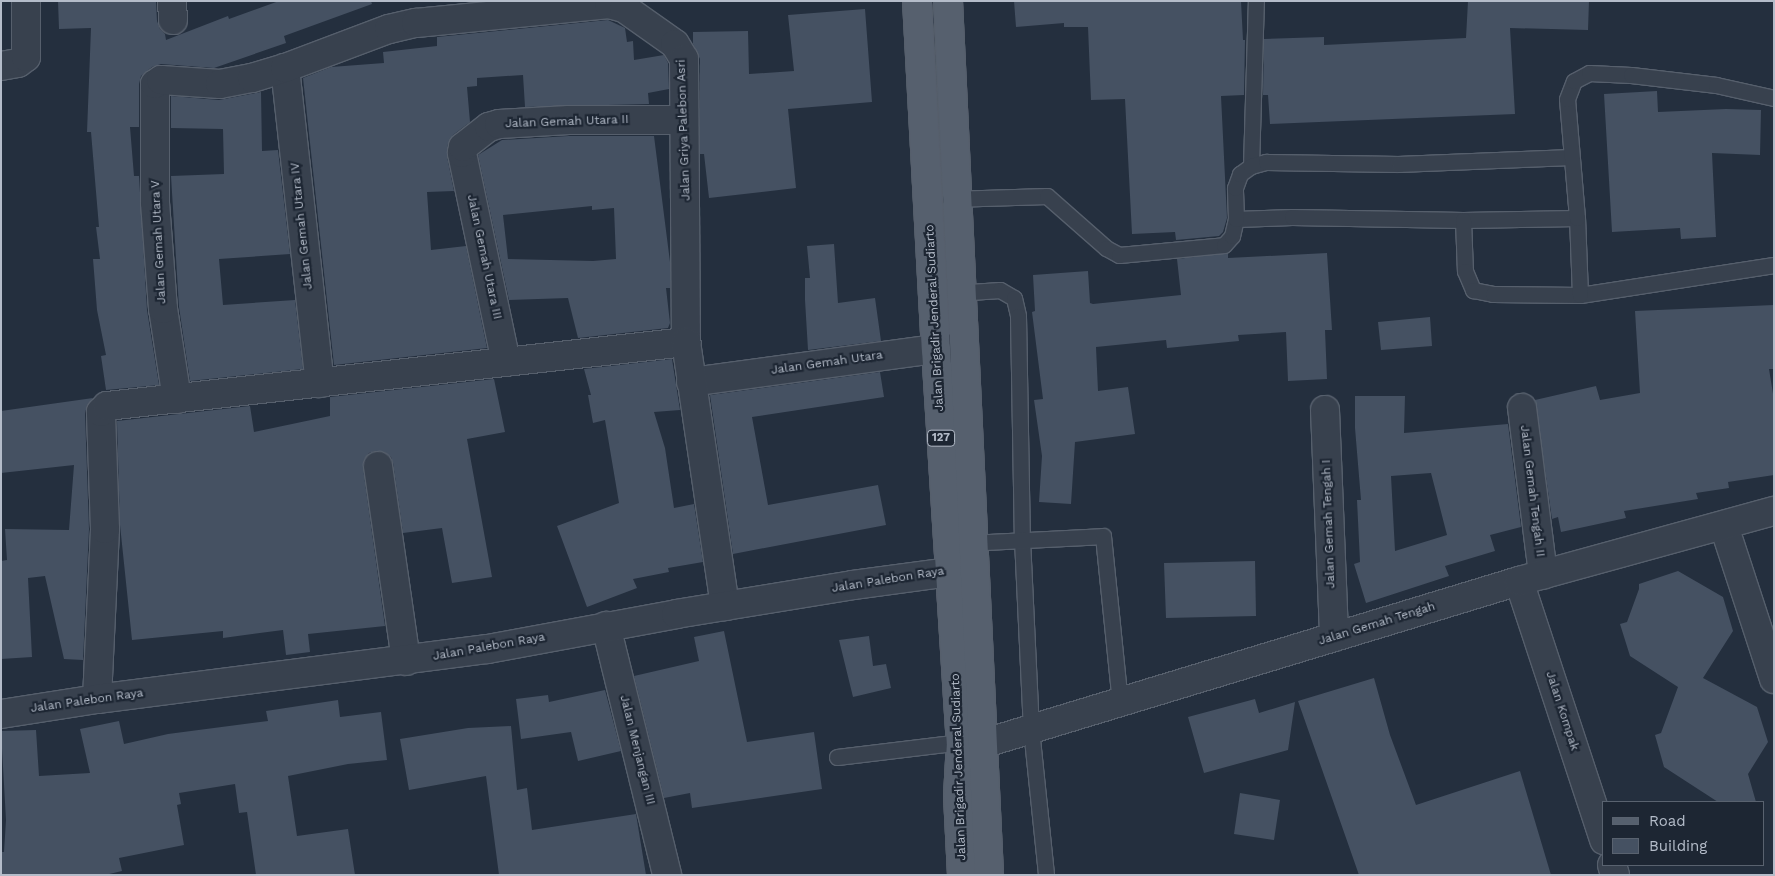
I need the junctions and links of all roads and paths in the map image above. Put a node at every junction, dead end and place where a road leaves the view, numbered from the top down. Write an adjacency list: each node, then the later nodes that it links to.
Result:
1 (26, 1): 5 (street)
2 (917, 1): 14 (main road, Jalan Brigadir Jenderal Sudiarto / 127)
3 (948, 1): 13 (main road, Jalan Brigadir Jenderal Sudiarto / 127)
4 (1256, 1): 12 (lane)
5 (1, 66)
6 (285, 68): 7 (street, Jalan Griya Palebon Asri); 9 (street, Jalan Griya Palebon Asri); 27 (street, Jalan Gemah Utara IV)
7 (155, 84): 28 (street, Jalan Gemah Utara V)
8 (1774, 98): 11 (lane)
9 (684, 120): 10 (street, Jalan Gemah Utara II); 22 (street, Jalan Griya Palebon Asri)
10 (462, 153): 25 (street, Jalan Gemah Utara III)
11 (1570, 157): 12 (lane); 15 (lane)
12 (1251, 166): 16 (lane)
13 (956, 198): 14 (lane); 16 (lane); 19 (main road, Jalan Brigadir Jenderal Sudiarto / 127)
14 (929, 199): 20 (main road, Jalan Brigadir Jenderal Sudiarto / 127)
15 (1577, 218): 17 (lane); 21 (lane)
16 (1236, 219): 17 (lane)
17 (1463, 220): 21 (lane)
18 (1774, 265): 21 (lane)
19 (961, 293): 20 (lane); 23 (main road, Jalan Brigadir Jenderal Sudiarto / 127); 34 (lane)
20 (933, 294): 24 (main road, Jalan Brigadir Jenderal Sudiarto / 127)
21 (1580, 295)
22 (686, 342): 25 (street); 26 (street, Jalan Griya Palebon Asri)
23 (964, 348): 24 (street, Jalan Gemah Utara); 35 (main road, Jalan Brigadir Jenderal Sudiarto / 127)
24 (936, 349): 26 (street, Jalan Gemah Utara); 35 (main road, Jalan Brigadir Jenderal Sudiarto / 127)
25 (506, 362): 27 (street)
26 (691, 382): 37 (street, Jalan Griya Palebon Asri)
27 (320, 383): 28 (street)
28 (177, 399): 42 (street)
29 (1522, 408): 36 (street, Jalan Gemah Tengah II)
30 (1325, 410): 39 (street, Jalan Gemah Tengah I)
31 (378, 466): 40 (street)
32 (1774, 511): 33 (street, Jalan Gemah Tengah)
33 (1724, 526): 36 (street, Jalan Gemah Tengah); 41 (street)
34 (1022, 539): 35 (lane); 43 (lane); 45 (lane)
35 (961, 556): 37 (street, Jalan Palebon Raya); 46 (main road, Jalan Brigadir Jenderal Sudiarto / 127)
36 (1531, 578): 39 (street, Jalan Gemah Tengah); 48 (street, Jalan Kompak)
37 (724, 606): 38 (street, Jalan Palebon Raya)
38 (606, 626): 40 (street, Jalan Palebon Raya); 49 (street, Jalan Menjangan III)
39 (1334, 637): 43 (street, Jalan Gemah Tengah)
40 (406, 661): 42 (street, Jalan Palebon Raya)
41 (1774, 679)
42 (97, 699): 44 (street, Jalan Palebon Raya)
43 (1120, 702): 45 (street, Jalan Gemah Tengah)
44 (1, 714)
45 (1032, 729): 46 (street, Jalan Gemah Tengah); 52 (lane)
46 (971, 743): 47 (lane); 50 (main road, Jalan Brigadir Jenderal Sudiarto / 127); 51 (main road, Jalan Brigadir Jenderal Sudiarto / 127)
47 (837, 757)
48 (1602, 833)
49 (667, 875)
50 (962, 875)
51 (989, 875)
52 (1046, 875)

